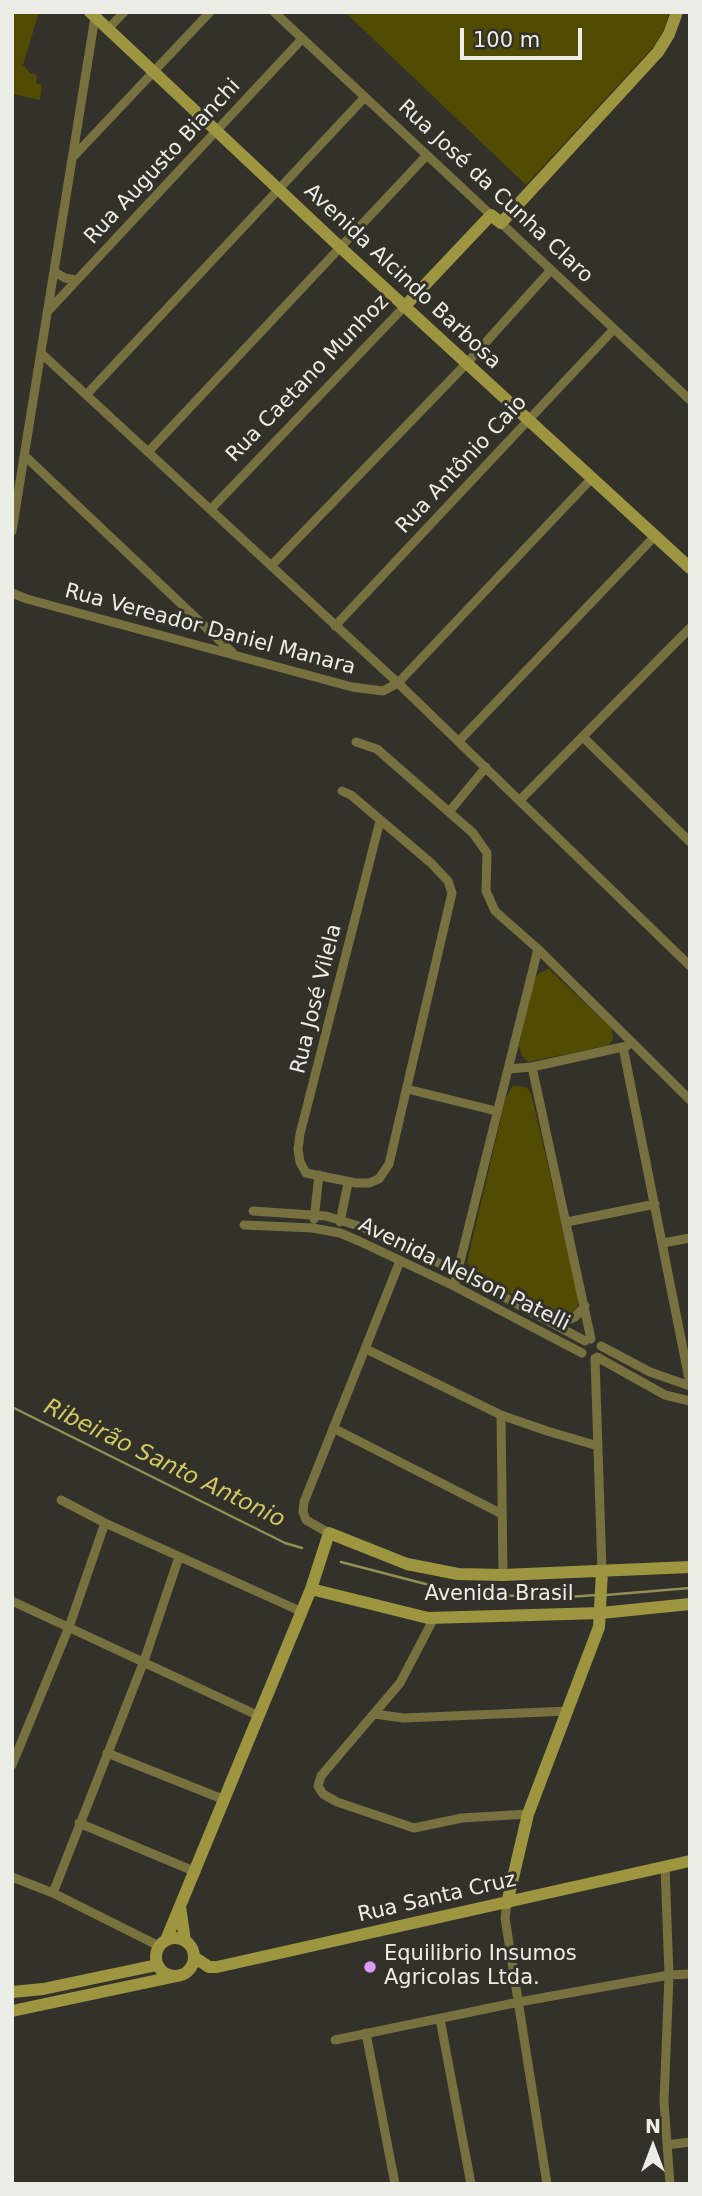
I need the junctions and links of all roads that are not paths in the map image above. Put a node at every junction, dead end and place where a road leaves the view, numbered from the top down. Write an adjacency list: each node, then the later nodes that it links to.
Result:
1 (124, 12): 6 (street)
2 (210, 12): 8 (street)
3 (274, 12): 7 (street, Rua José da Cunha Claro)
4 (677, 12): 14 (street, Rua Caetano Munhoz)
5 (93, 15): 6 (street, Avenida Alcindo Barbosa); 12 (street)
6 (108, 29): 8 (street, Avenida Alcindo Barbosa)
7 (302, 39): 9 (street, Rua José da Cunha Claro); 10 (street, Rua Augusto Bianchi)
8 (153, 71): 10 (street, Avenida Alcindo Barbosa); 12 (street)
9 (365, 97): 11 (street, Rua José da Cunha Claro); 13 (street)
10 (215, 131): 13 (street, Avenida Alcindo Barbosa); 18 (street, Rua Augusto Bianchi)
11 (427, 155): 14 (street, Rua José da Cunha Claro); 15 (street)
12 (73, 157): 17 (street)
13 (278, 190): 15 (street, Avenida Alcindo Barbosa); 24 (street)
14 (496, 219): 16 (street, Rua José da Cunha Claro); 19 (street, Rua Caetano Munhoz)
15 (341, 248): 19 (street, Avenida Alcindo Barbosa); 27 (street)
16 (550, 271): 21 (street, Rua José da Cunha Claro); 23 (street)
17 (55, 272): 18 (street); 20 (street)
18 (77, 280): 20 (street, Rua Augusto Bianchi)
19 (404, 307): 23 (street, Avenida Alcindo Barbosa); 30 (street, Rua Caetano Munhoz)
20 (49, 310): 22 (street)
21 (614, 329): 25 (street, Rua José da Cunha Claro); 26 (street, Rua Antônio Caio)
22 (42, 354): 24 (street); 28 (street)
23 (467, 363): 26 (street, Avenida Alcindo Barbosa); 33 (street)
24 (87, 394): 27 (street)
25 (690, 400)
26 (528, 420): 29 (street, Avenida Alcindo Barbosa); 36 (street, Rua Antônio Caio)
27 (149, 451): 30 (street)
28 (26, 457): 31 (street); 38 (street)
29 (592, 478): 32 (street, Avenida Alcindo Barbosa); 39 (street)
30 (211, 509): 33 (street)
31 (12, 531)
32 (655, 536): 34 (street, Avenida Alcindo Barbosa); 41 (street)
33 (271, 566): 36 (street)
34 (690, 568)
35 (12, 593): 38 (street, Rua Vereador Daniel Manara)
36 (335, 625): 39 (street)
37 (690, 628): 40 (street)
38 (234, 654): 39 (street, Rua Vereador Daniel Manara)
39 (398, 683): 41 (street)
40 (584, 738): 45 (street); 48 (street)
41 (459, 741): 43 (street)
42 (356, 742): 46 (street)
43 (486, 767): 45 (street); 46 (street)
44 (342, 792): 47 (street)
45 (520, 800): 50 (street)
46 (449, 812): 49 (street)
47 (380, 821): 55 (street); 58 (street, Rua José Vilela)
48 (690, 842)
49 (538, 949): 51 (street); 54 (street)
50 (690, 966)
51 (633, 1044): 52 (street); 56 (street)
52 (623, 1047): 53 (street); 60 (street)
53 (532, 1067): 54 (street); 64 (street)
54 (508, 1069): 57 (street)
55 (407, 1089): 57 (street); 59 (street)
56 (690, 1100)
57 (496, 1111): 71 (street)
58 (319, 1175): 59 (street); 62 (street)
59 (348, 1183): 63 (street)
60 (655, 1204): 64 (street); 69 (street)
61 (253, 1211): 62 (street, Avenida Nelson Patelli)
62 (314, 1215): 63 (street, Avenida Nelson Patelli); 66 (street)
63 (341, 1219): 67 (street); 71 (street, Avenida Nelson Patelli)
64 (567, 1222): 73 (street)
65 (244, 1225): 66 (street, Avenida Nelson Patelli)
66 (313, 1228): 67 (street, Avenida Nelson Patelli)
67 (340, 1233): 70 (street, Avenida Nelson Patelli)
68 (690, 1238): 69 (street)
69 (663, 1243): 80 (street)
70 (400, 1261): 72 (street, Avenida Nelson Patelli); 77 (street)
71 (458, 1272): 72 (street); 74 (street, Avenida Nelson Patelli)
72 (454, 1286): 78 (street, Avenida Nelson Patelli)
73 (585, 1306): 74 (street); 75 (street)
74 (558, 1324): 75 (street, Avenida Nelson Patelli)
75 (588, 1340): 76 (street); 78 (street)
76 (601, 1346): 79 (street); 80 (street)
77 (366, 1349): 82 (street); 83 (street)
78 (582, 1353): 79 (street)
79 (596, 1358): 81 (street); 84 (street)
80 (690, 1385)
81 (690, 1402)
82 (501, 1415): 84 (street); 86 (street)
83 (333, 1428): 86 (street); 88 (street)
84 (598, 1446): 91 (street)
85 (61, 1500): 87 (street)
86 (502, 1514): 92 (street)
87 (105, 1522): 89 (street); 99 (street)
88 (329, 1533): 92 (street, Avenida Brasil); 93 (street)
89 (180, 1557): 97 (street); 100 (street)
90 (690, 1567): 91 (street, Avenida Brasil)
91 (602, 1573): 92 (street, Avenida Brasil); 96 (street)
92 (503, 1575)
93 (310, 1589): 97 (street); 98 (street, Avenida Brasil)
94 (12, 1601): 99 (street)
95 (690, 1604): 96 (street, Avenida Brasil)
96 (601, 1608): 98 (street, Avenida Brasil); 101 (street)
97 (300, 1611): 103 (street)
98 (434, 1618): 102 (street)
99 (69, 1626): 100 (street); 105 (street)
100 (144, 1661): 103 (street); 104 (street)
101 (569, 1711): 102 (street); 107 (street)
102 (374, 1714): 107 (street)
103 (259, 1716): 106 (street)
104 (107, 1753): 106 (street); 108 (street)
105 (12, 1765)
106 (225, 1800): 111 (street)
107 (528, 1814): 114 (street)
108 (79, 1823): 111 (street); 113 (street)
109 (690, 1861): 110 (street, Rua Santa Cruz)
110 (665, 1866): 114 (street, Rua Santa Cruz); 121 (street)
111 (196, 1872): 115 (street)
112 (12, 1877): 113 (street)
113 (53, 1894): 117 (street)
114 (507, 1903): 118 (street, Rua Santa Cruz); 126 (street)
115 (180, 1906): 116 (street); 117 (street)
116 (185, 1941): 117 (street); 118 (street)
117 (163, 1943): 119 (street)
118 (194, 1957): 122 (street)
119 (157, 1965): 122 (street); 123 (street)
120 (690, 1974): 121 (street)
121 (669, 1975): 126 (street); 132 (street)
122 (177, 1976): 125 (street)
123 (100, 1978): 124 (street); 125 (street)
124 (12, 1992)
125 (103, 1992): 127 (street)
126 (520, 2002): 128 (street); 135 (street)
127 (12, 2011)
128 (439, 2019): 129 (street); 134 (street)
129 (366, 2034): 130 (street); 133 (street)
130 (335, 2040)
131 (690, 2142): 132 (street)
132 (667, 2145): 136 (street)
133 (395, 2184)
134 (471, 2184)
135 (547, 2184)
136 (670, 2184)

